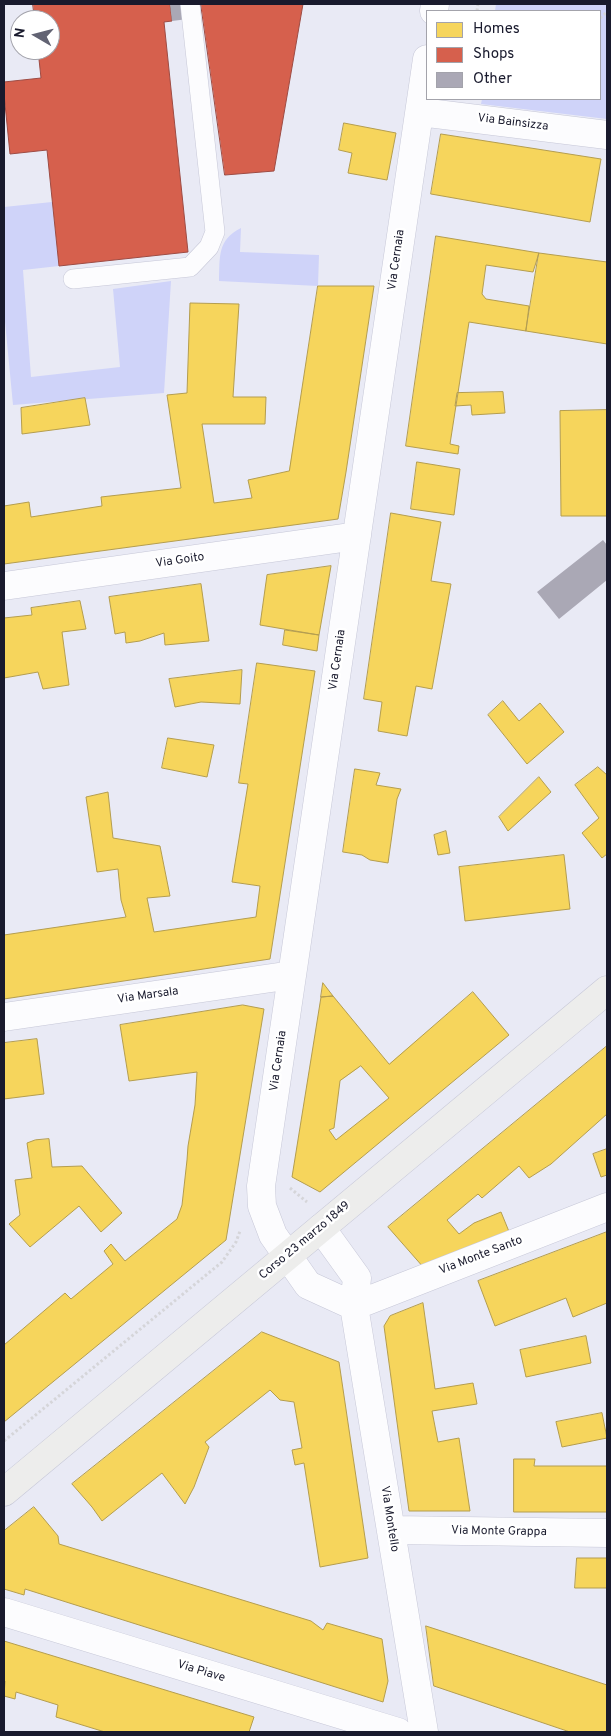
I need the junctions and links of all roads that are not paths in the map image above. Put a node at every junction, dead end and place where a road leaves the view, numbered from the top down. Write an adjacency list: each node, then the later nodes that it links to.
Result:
1 (190, 4): 5 (lane)
2 (426, 67): 3 (street, Via Cernaia)
3 (420, 112): 4 (street, Via Bainsizza); 6 (street, Via Cernaia)
4 (607, 135)
5 (73, 279)
6 (357, 536): 7 (street, Via Goito); 8 (street, Via Cernaia)
7 (4, 586)
8 (292, 975): 10 (street, Via Marsala); 13 (street, Via Cernaia)
9 (607, 990): 12 (street, Corso 23 marzo 1849)
10 (4, 1017)
11 (607, 1206): 14 (street, Via Monte Santo)
12 (321, 1228): 13 (street, Corso 23 marzo 1849); 14 (street, Via Montello)
13 (288, 1256): 14 (street); 15 (street, Corso 23 marzo 1849)
14 (354, 1306): 16 (street, Via Montello)
15 (4, 1492)
16 (391, 1530): 17 (street, Via Monte Grappa); 20 (street, Via Montello)
17 (607, 1533)
18 (4, 1612): 19 (street, Via Piave)
19 (398, 1732)
20 (424, 1732)

